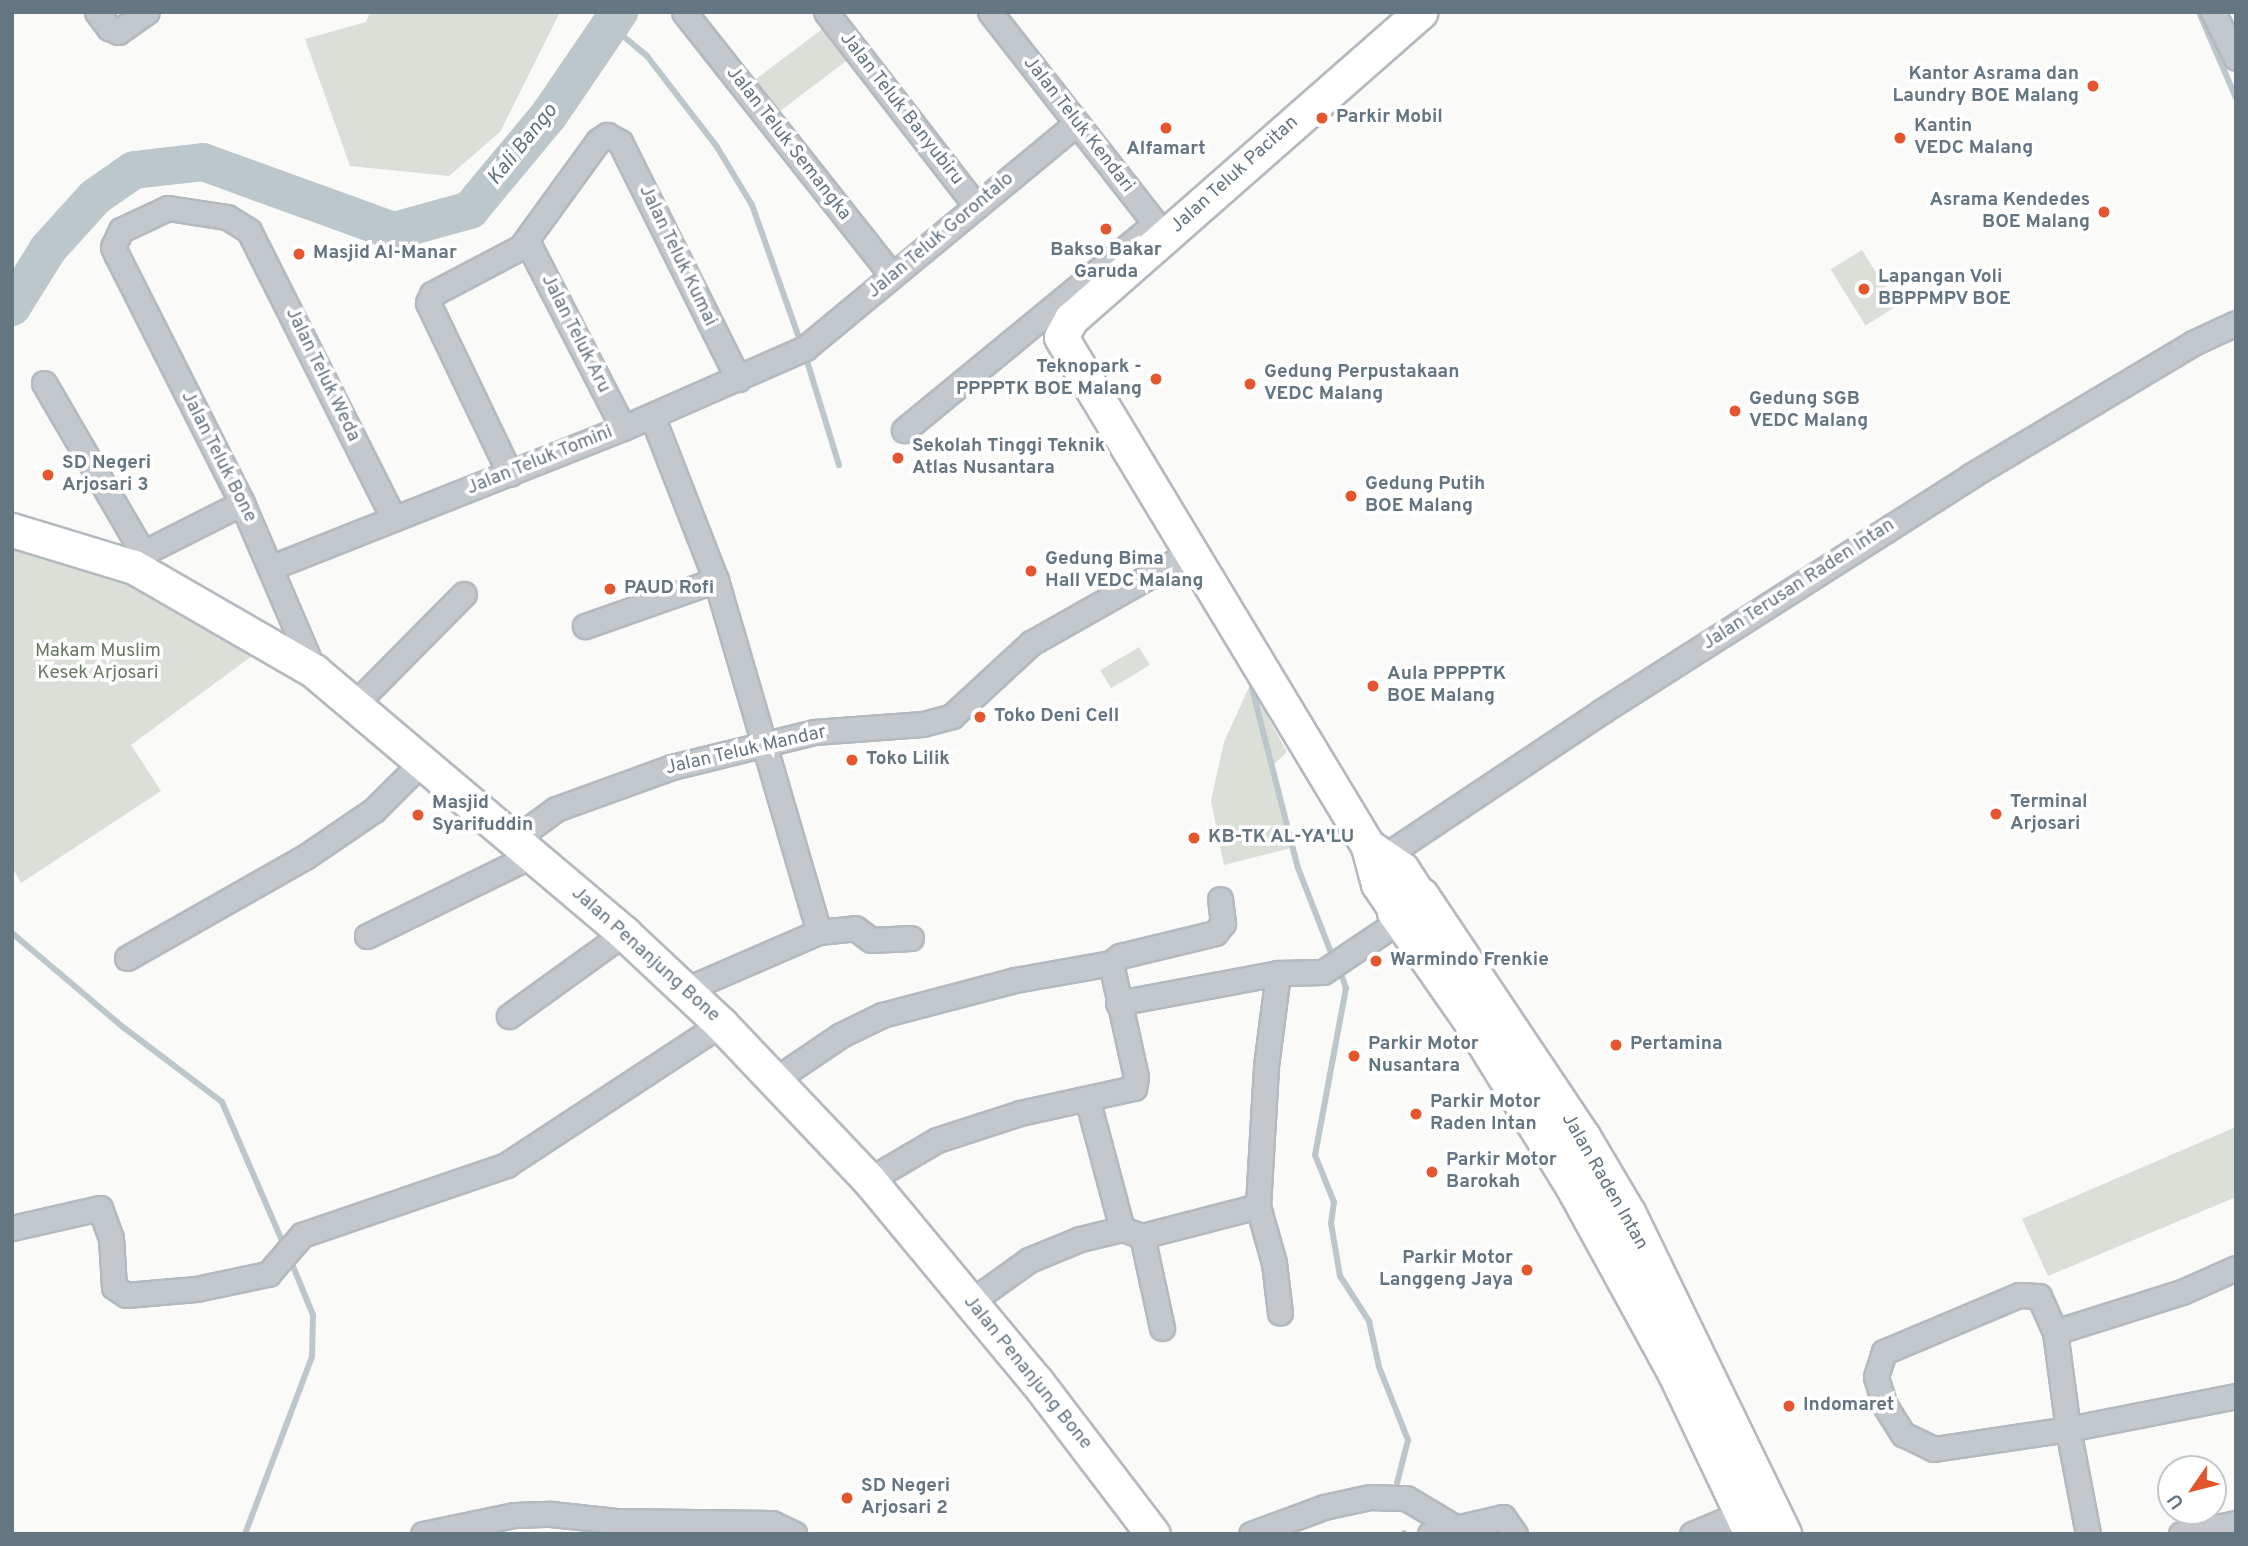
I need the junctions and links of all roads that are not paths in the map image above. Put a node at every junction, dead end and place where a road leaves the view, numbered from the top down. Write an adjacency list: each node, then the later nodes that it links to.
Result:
1 (97, 12): 2 (street)
2 (147, 12)
3 (684, 12): 14 (street, Jalan Teluk Semangka)
4 (826, 12): 10 (street, Jalan Teluk Banyubiru)
5 (990, 12): 9 (street, Jalan Teluk Kendari)
6 (1420, 12): 11 (street, Jalan Teluk Pacitan)
7 (2213, 12): 8 (street)
8 (2236, 58)
9 (1076, 124): 10 (street, Jalan Teluk Gorontalo); 11 (street, Jalan Teluk Kendari)
10 (975, 205): 14 (street, Jalan Teluk Gorontalo)
11 (1161, 230): 21 (street, Jalan Teluk Pacitan); 26 (street, Jalan Teluk Pacitan)
12 (249, 231): 23 (street, Jalan Teluk Bone); 24 (street, Jalan Teluk Weda)
13 (527, 241): 17 (street, Jalan Teluk Kumai); 20 (street, Jalan Teluk Aru); 22 (street)
14 (892, 275): 16 (street, Jalan Teluk Gorontalo)
15 (2236, 323): 37 (street, Jalan Terusan Raden Intan)
16 (805, 348): 17 (street, Jalan Teluk Tomini)
17 (738, 379): 19 (street, Jalan Teluk Tomini)
18 (44, 383): 27 (street)
19 (652, 415): 20 (street, Jalan Teluk Tomini); 29 (street)
20 (623, 428): 22 (street, Jalan Teluk Tomini)
21 (904, 430)
22 (510, 474): 24 (street, Jalan Teluk Tomini)
23 (242, 503): 27 (street); 28 (street, Jalan Teluk Bone)
24 (394, 519): 28 (street, Jalan Teluk Tomini)
25 (12, 530): 27 (street, Jalan Penanjung Bone)
26 (1192, 552): 34 (street, Jalan Teluk Mandar); 37 (street)
27 (139, 560): 32 (street, Jalan Penanjung Bone)
28 (272, 567): 32 (street, Jalan Teluk Bone)
29 (716, 580): 31 (street); 34 (street)
30 (464, 594): 33 (street)
31 (585, 626)
32 (314, 671): 33 (street, Jalan Penanjung Bone)
33 (354, 705): 35 (street, Jalan Penanjung Bone)
34 (766, 744): 36 (street, Jalan Teluk Mandar); 40 (street)
35 (420, 764): 36 (street, Jalan Penanjung Bone); 44 (street)
36 (524, 847): 41 (street, Jalan Penanjung Bone); 42 (street, Jalan Teluk Mandar)
37 (1375, 855): 39 (street, Jalan Raden Intan)
38 (1220, 899): 45 (street)
39 (1406, 910): 46 (street); 54 (highway, Jalan Raden Intan)
40 (819, 932): 43 (street); 47 (street)
41 (624, 933): 47 (street, Jalan Penanjung Bone); 49 (street)
42 (367, 936)
43 (911, 938)
44 (127, 958)
45 (1111, 963): 48 (street); 51 (street)
46 (1278, 973): 48 (street); 55 (street)
47 (687, 989): 50 (street, Jalan Penanjung Bone)
48 (1118, 1003): 52 (street)
49 (509, 1016)
50 (721, 1024): 51 (street, Jalan Penanjung Bone); 56 (street)
51 (776, 1079): 53 (street, Jalan Penanjung Bone)
52 (1088, 1102): 53 (street); 57 (street)
53 (869, 1180): 61 (street, Jalan Penanjung Bone)
54 (1590, 1181): 67 (highway, Jalan Raden Intan); 77 (highway, Jalan Raden Intan)
55 (1258, 1206): 57 (street); 62 (street)
56 (12, 1228)
57 (1132, 1233): 61 (street); 63 (street)
58 (2236, 1268): 60 (street)
59 (2236, 1283): 60 (street)
60 (2182, 1292): 64 (street)
61 (969, 1303): 72 (street, Jalan Penanjung Bone)
62 (1280, 1313)
63 (1162, 1328)
64 (2056, 1332): 66 (street); 66 (street)
65 (2236, 1396): 66 (street)
66 (2068, 1429): 78 (street)
67 (1749, 1523): 76 (street)
68 (2236, 1523): 79 (street)
69 (1452, 1526): 73 (street); 74 (street); 75 (street)
70 (422, 1534): 71 (street)
71 (795, 1534)
72 (1153, 1534)
73 (1251, 1534)
74 (1430, 1534)
75 (1515, 1534)
76 (1692, 1534)
77 (1782, 1534)
78 (2088, 1534)
79 (2181, 1534)

